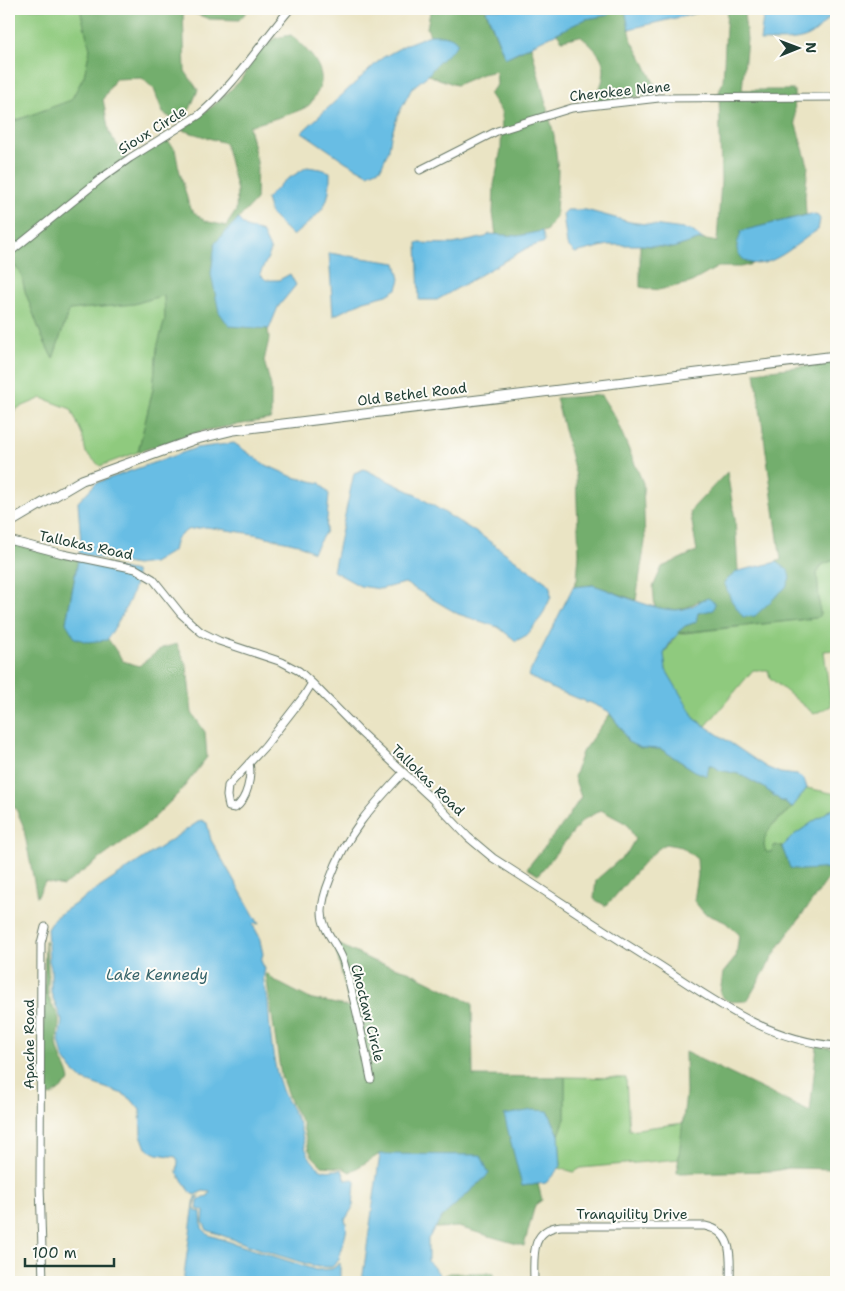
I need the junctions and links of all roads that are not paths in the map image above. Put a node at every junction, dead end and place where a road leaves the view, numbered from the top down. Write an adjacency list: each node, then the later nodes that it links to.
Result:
1 (290, 9): 4 (street, Sioux Circle)
2 (836, 97): 3 (street, Cherokee Nene)
3 (420, 170)
4 (9, 253)
5 (836, 356): 6 (street, Old Bethel Road)
6 (9, 523)
7 (9, 540): 8 (street, Tallokas Road)
8 (312, 683): 9 (street); 10 (street, Tallokas Road)
9 (249, 763): 9 (street)
10 (403, 773): 12 (street, Tallokas Road); 13 (street, Choctaw Circle)
11 (44, 926): 14 (street, Apache Road)
12 (836, 1046)
13 (371, 1079)
14 (43, 1282)
15 (534, 1282): 16 (street, Tranquility Drive)
16 (730, 1282)

